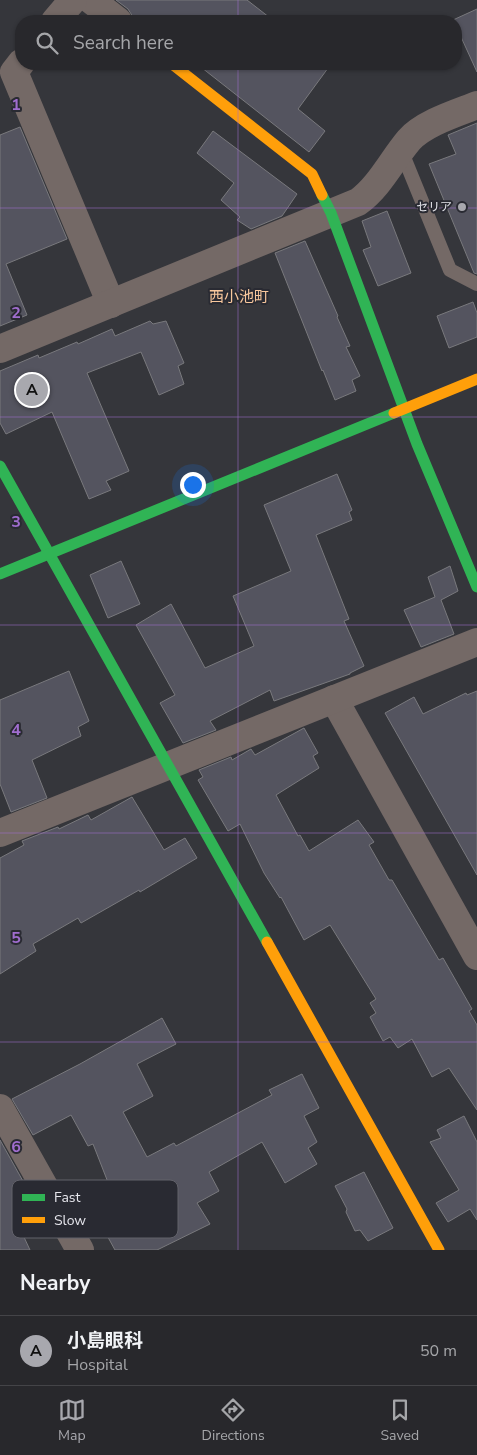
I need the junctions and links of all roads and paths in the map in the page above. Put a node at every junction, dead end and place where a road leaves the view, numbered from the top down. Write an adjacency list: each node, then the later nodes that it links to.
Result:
1 (72, 0): 3 (street)
2 (91, 0): 4 (street)
3 (60, 15)
4 (110, 15)
5 (16, 70): 11 (street)
6 (180, 70): 9 (street)
7 (477, 104): 8 (street)
8 (401, 150): 9 (street); 10 (lane)
9 (331, 213): 11 (street); 14 (street)
10 (477, 284)
11 (111, 304): 12 (street)
12 (0, 349)
13 (477, 379): 14 (street)
14 (403, 408): 16 (street); 18 (street)
15 (0, 466): 16 (street)
16 (48, 554): 17 (street); 21 (street)
17 (0, 574)
18 (477, 587)
19 (477, 642): 20 (street)
20 (334, 699): 21 (street); 23 (street)
21 (167, 766): 22 (street); 28 (street)
22 (0, 833)
23 (477, 956)
24 (0, 1108): 25 (street)
25 (41, 1180)
26 (73, 1238): 27 (street)
27 (80, 1250)
28 (439, 1250)

